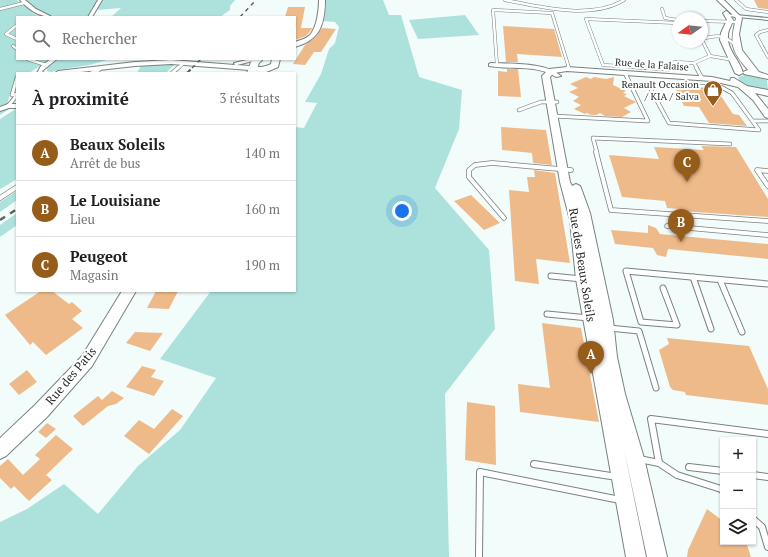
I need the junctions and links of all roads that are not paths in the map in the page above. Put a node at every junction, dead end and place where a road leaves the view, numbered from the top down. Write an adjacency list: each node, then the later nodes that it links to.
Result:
1 (100, 0): 13 (street)
2 (322, 0): 25 (street)
3 (505, 0): 4 (lane)
4 (624, 0)
5 (712, 0): 15 (street)
6 (720, 0): 16 (street)
7 (736, 0): 11 (lane)
8 (23, 1): 9 (lane); 12 (street)
9 (0, 9)
10 (662, 10): 14 (lane)
11 (768, 12)
12 (46, 16)
13 (91, 16)
14 (672, 19)
15 (729, 19): 16 (street); 16 (lane); 18 (lane); 22 (street)
16 (738, 19): 17 (street); 29 (street)
17 (768, 19)
18 (708, 21)
19 (672, 23): 39 (lane)
20 (16, 26): 24 (lane)
21 (768, 30): 31 (lane)
22 (724, 36): 23 (lane); 29 (lane); 36 (street)
23 (708, 38)
24 (16, 39)
25 (296, 45)
26 (13, 46): 27 (lane)
27 (16, 48)
28 (706, 48): 30 (lane)
29 (738, 49): 49 (street)
30 (710, 56): 36 (lane); 39 (lane)
31 (768, 57)
32 (30, 60): 40 (lane)
33 (53, 60): 40 (street)
34 (253, 60): 42 (street)
35 (257, 60): 47 (street)
36 (734, 60): 51 (street)
37 (275, 61): 47 (street)
38 (181, 63): 42 (street); 43 (street); 46 (lane)
39 (694, 63): 53 (lane)
40 (46, 65): 44 (street)
41 (494, 65): 48 (street); 48 (lane)
42 (221, 66): 47 (street)
43 (99, 70): 45 (street)
44 (40, 72)
45 (72, 72)
46 (173, 72)
47 (254, 72)
48 (564, 72): 50 (street, Rue de la Falaise); 62 (street, Rue des Beaux Soleils)
49 (755, 73): 51 (street, Rue de la Falaise); 52 (street, Rue de la Falaise)
50 (626, 74): 53 (street, Rue de la Falaise); 62 (lane)
51 (736, 75): 54 (street, Rue de la Falaise); 56 (street)
52 (768, 77)
53 (702, 78): 54 (street, Rue de la Falaise)
54 (712, 79): 56 (street, Rue de la Falaise)
55 (16, 81): 58 (lane)
56 (742, 86): 57 (street, Rue de la Falaise); 64 (street)
57 (768, 93): 59 (street)
58 (16, 94)
59 (768, 103)
60 (13, 106): 61 (street)
61 (0, 109)
62 (555, 109): 63 (lane); 68 (street, Rue des Beaux Soleils)
63 (519, 110)
64 (768, 115)
65 (753, 121): 65 (lane); 66 (lane)
66 (768, 121)
67 (730, 144): 74 (lane)
68 (567, 169): 73 (lane); 79 (street, Rue des Beaux Soleils); 80 (street, Rue des Beaux Soleils)
69 (768, 171): 70 (lane)
70 (768, 186)
71 (16, 188): 72 (lane)
72 (0, 198)
73 (504, 218)
74 (768, 221)
75 (667, 226): 76 (lane)
76 (768, 235)
77 (552, 276): 79 (lane)
78 (693, 277): 81 (lane); 83 (lane); 88 (lane)
79 (583, 279): 80 (lane); 86 (street, Rue des Beaux Soleils)
80 (598, 280): 87 (street, Rue des Beaux Soleils)
81 (720, 280): 82 (lane); 89 (lane)
82 (768, 284)
83 (663, 288)
84 (128, 292): 92 (street, Rue des Patis)
85 (547, 314): 86 (lane)
86 (592, 322): 87 (lane); 93 (street, Rue des Beaux Soleils)
87 (607, 324): 90 (lane); 93 (street, Rue des Beaux Soleils)
88 (710, 329)
89 (742, 332)
90 (656, 388)
91 (768, 434): 94 (lane)
92 (0, 450)
93 (626, 457): 94 (lane); 100 (street, Rue des Beaux Soleils); 100 (street, Rue des Beaux Soleils)
94 (659, 463): 101 (lane)
95 (534, 464): 100 (lane)
96 (689, 467): 97 (lane)
97 (720, 471)
98 (756, 475): 99 (lane)
99 (768, 477)
100 (631, 480): 102 (street, Rue des Beaux Soleils); 102 (street, Rue des Beaux Soleils)
101 (720, 489)
102 (636, 502): 105 (lane); 106 (street, Rue des Beaux Soleils); 107 (street, Rue des Beaux Soleils)
103 (756, 522): 104 (lane)
104 (768, 547)
105 (479, 557)
106 (636, 557)
107 (657, 557)

